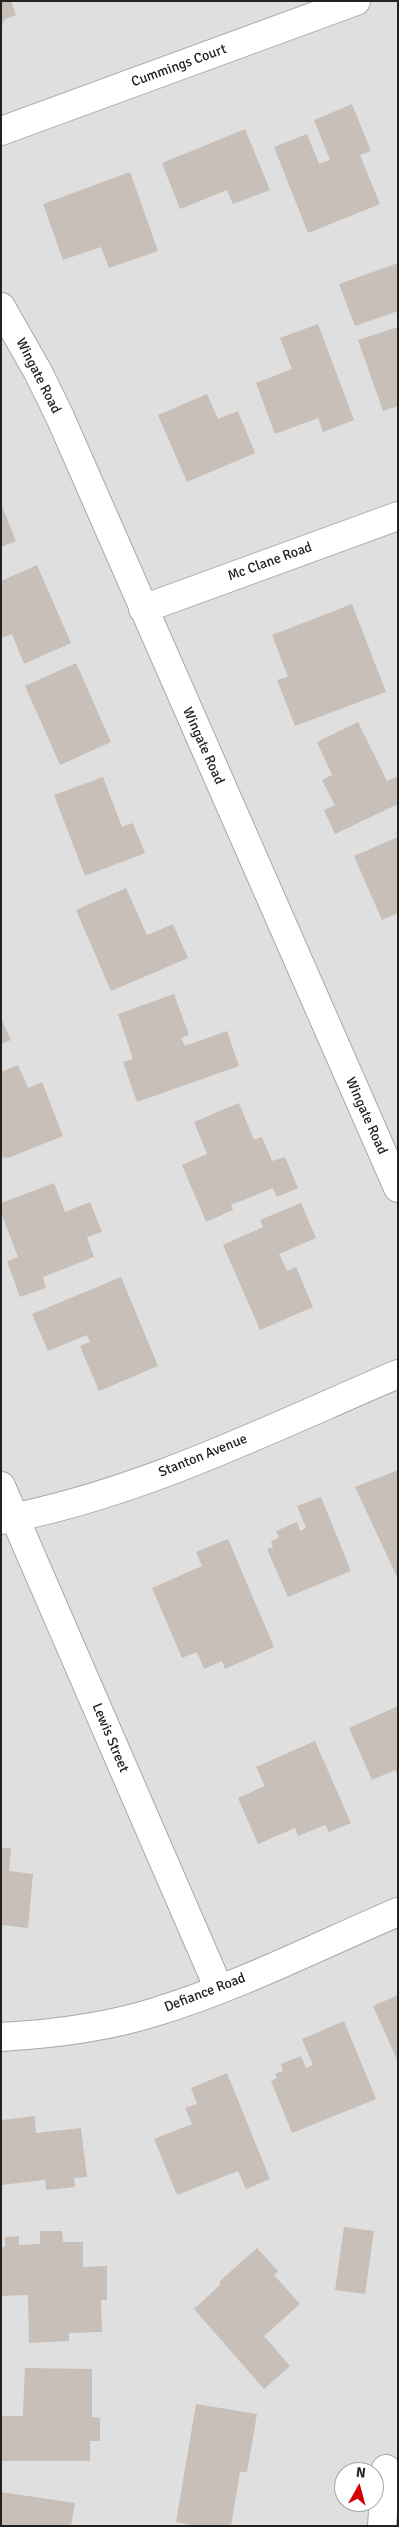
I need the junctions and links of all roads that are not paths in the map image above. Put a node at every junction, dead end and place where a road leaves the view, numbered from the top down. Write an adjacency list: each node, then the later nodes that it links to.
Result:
1 (356, 1): 2 (street, Cummings Court)
2 (1, 131)
3 (1, 307): 5 (street, Wingate Road)
4 (398, 516): 5 (street, Mc Clane Road)
5 (143, 609): 6 (street, Wingate Road)
6 (398, 1188)
7 (398, 1374): 9 (street, Stanton Avenue)
8 (1, 1486): 9 (street, Lewis Street)
9 (8, 1519): 11 (street, Lewis Street)
10 (398, 1912): 11 (street, Defiance Road)
11 (219, 1989): 12 (street, Defiance Road)
12 (1, 2038)
13 (386, 2470): 14 (street)
14 (382, 2526)

